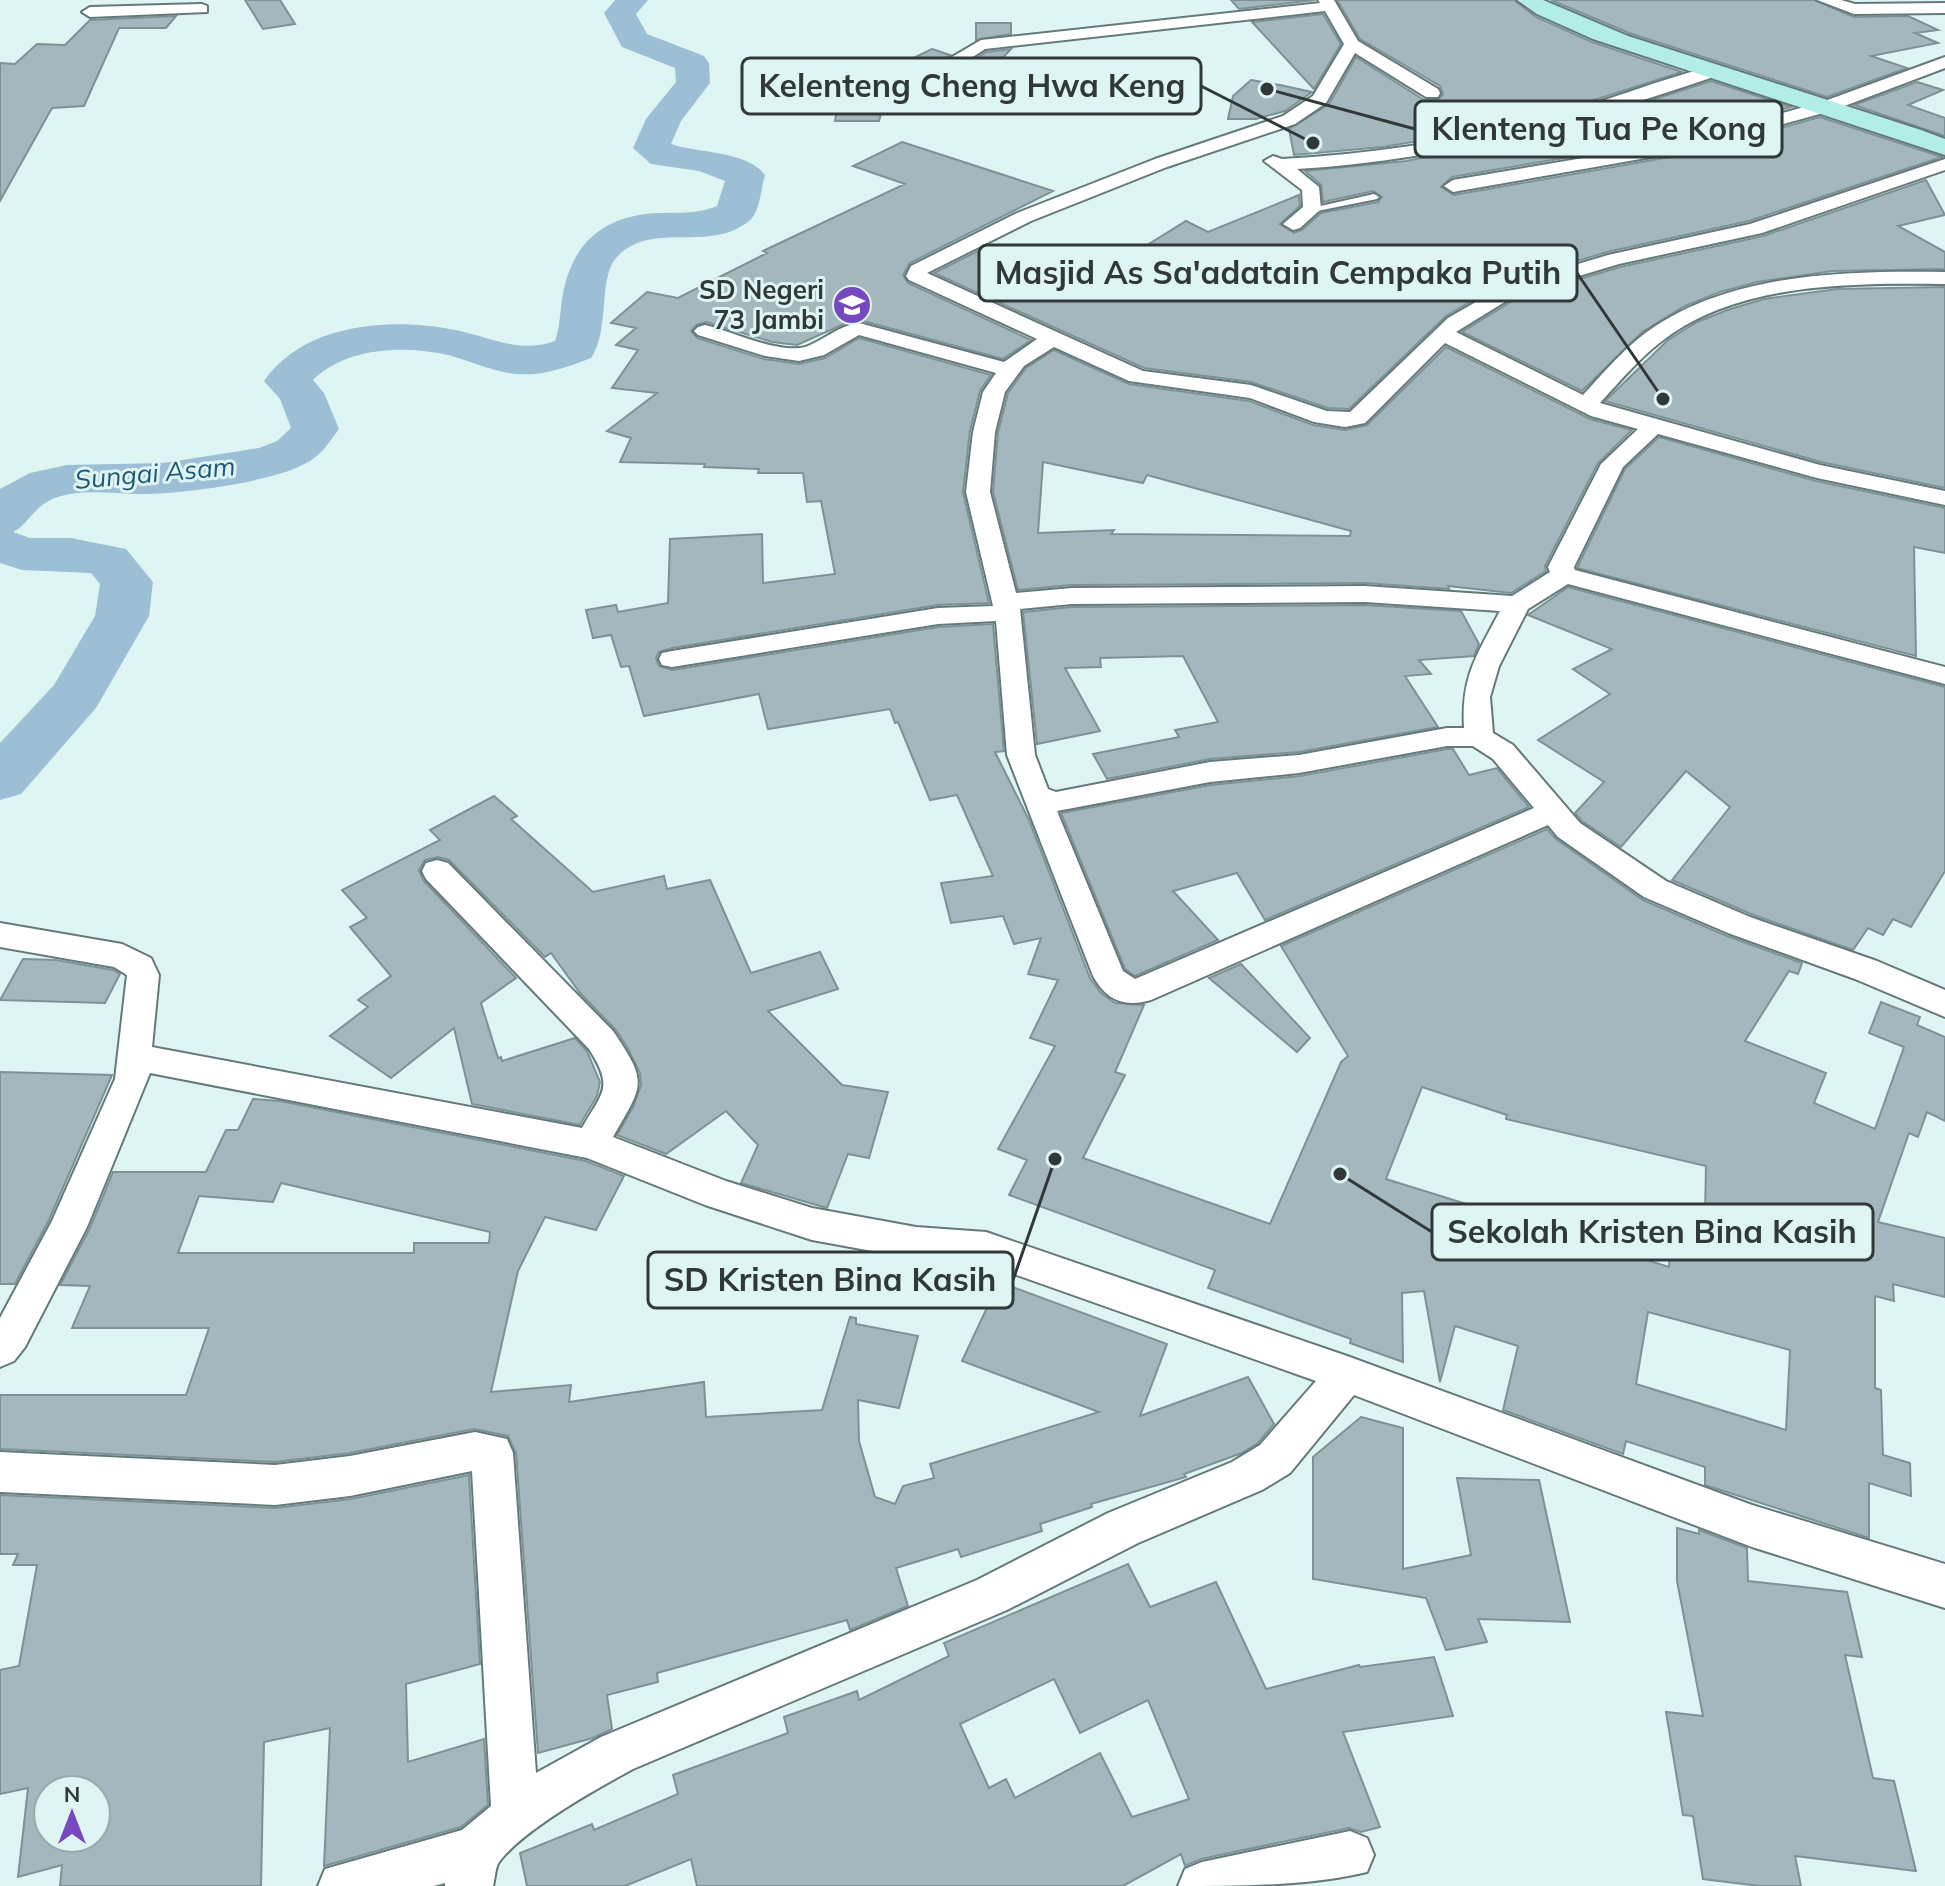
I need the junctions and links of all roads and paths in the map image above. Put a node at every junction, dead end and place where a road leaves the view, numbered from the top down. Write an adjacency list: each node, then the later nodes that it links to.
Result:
1 (103, 0): 5 (street)
2 (1527, 0): 9 (street)
3 (1825, 0): 6 (street)
4 (1328, 3): 7 (street); 10 (street)
5 (194, 6)
6 (1945, 8)
7 (1352, 44): 11 (street); 13 (street)
8 (1945, 62): 12 (street)
9 (1713, 71): 12 (street); 16 (street)
10 (919, 84)
11 (1432, 93)
12 (1828, 106): 14 (street); 17 (street)
13 (1248, 135): 16 (street); 24 (street)
14 (1945, 148)
15 (1945, 164): 23 (street)
16 (1277, 165): 19 (street)
17 (1453, 186)
18 (1374, 197): 19 (lane)
19 (1312, 209): 20 (street)
20 (1293, 224)
21 (1945, 278): 26 (street)
22 (705, 331): 25 (street)
23 (1443, 334): 24 (street); 26 (street)
24 (1052, 339): 25 (street)
25 (1010, 370): 31 (street)
26 (1586, 405): 27 (street)
27 (1653, 427): 28 (street); 29 (street)
28 (1945, 498)
29 (1564, 575): 30 (street); 33 (street)
30 (1517, 604): 31 (street); 34 (street)
31 (1007, 607): 32 (street); 35 (street)
32 (672, 659)
33 (1945, 676)
34 (1479, 737): 35 (street); 36 (street)
35 (1036, 795): 36 (street)
36 (1553, 811): 39 (street)
37 (437, 871): 41 (street)
38 (0, 935): 40 (street)
39 (1945, 1004)
40 (135, 1057): 41 (street); 42 (street)
41 (591, 1144): 43 (street)
42 (0, 1349)
43 (1347, 1374): 45 (street); 46 (street)
44 (0, 1472): 46 (street)
45 (1945, 1586)
46 (515, 1816): 48 (street)
47 (1350, 1855): 50 (street)
48 (472, 1868): 49 (street)
49 (342, 1886)
50 (1202, 1886)

